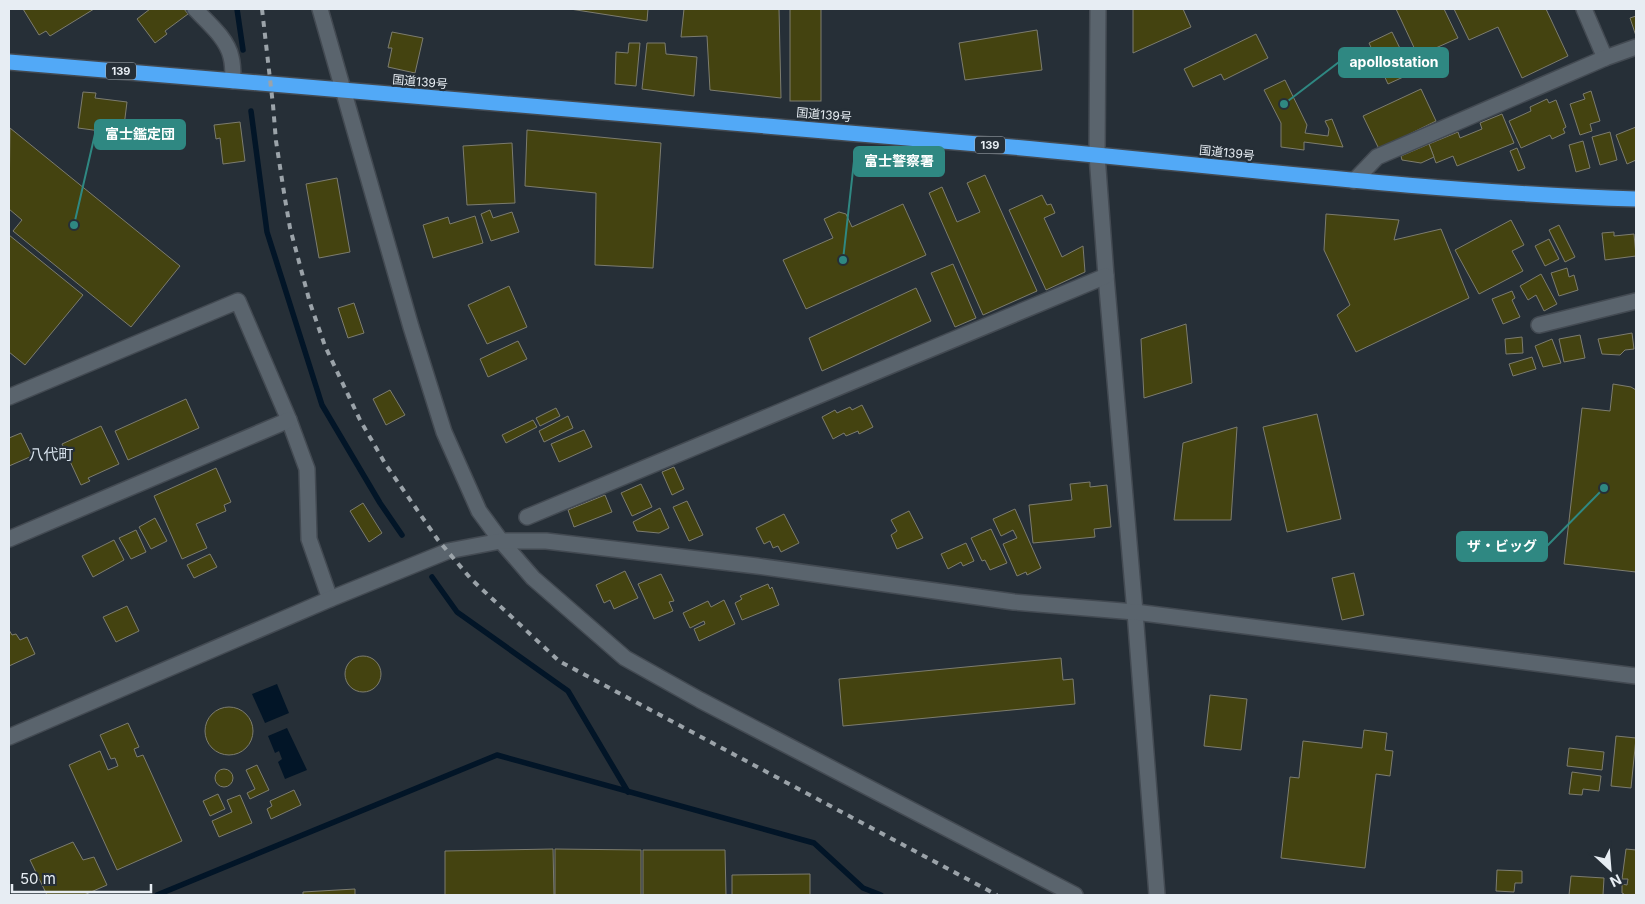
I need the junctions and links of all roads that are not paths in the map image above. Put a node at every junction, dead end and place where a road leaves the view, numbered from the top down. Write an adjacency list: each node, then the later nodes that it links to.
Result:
1 (195, 9): 8 (street)
2 (320, 9): 9 (street)
3 (1098, 9): 10 (street)
4 (1584, 9): 6 (street)
5 (1636, 47): 6 (street)
6 (1605, 58): 11 (street)
7 (9, 62): 8 (highway, 国道139号 / 139)
8 (234, 81): 9 (highway, 国道139号 / 139)
9 (343, 91): 10 (highway, 国道139号 / 139); 20 (street)
10 (1097, 155): 11 (highway, 国道139号 / 139); 13 (street)
11 (1354, 181): 12 (highway, 国道139号 / 139)
12 (1636, 198)
13 (1106, 276): 18 (street); 22 (street)
14 (1636, 301): 15 (street)
15 (1539, 325)
16 (9, 397): 17 (street)
17 (289, 420): 19 (street); 21 (street)
18 (527, 517)
19 (9, 539)
20 (501, 541): 21 (street); 22 (street); 25 (street)
21 (330, 599): 24 (street)
22 (1135, 612): 23 (street); 26 (street)
23 (1636, 676)
24 (9, 737)
25 (1075, 895)
26 (1157, 895)

